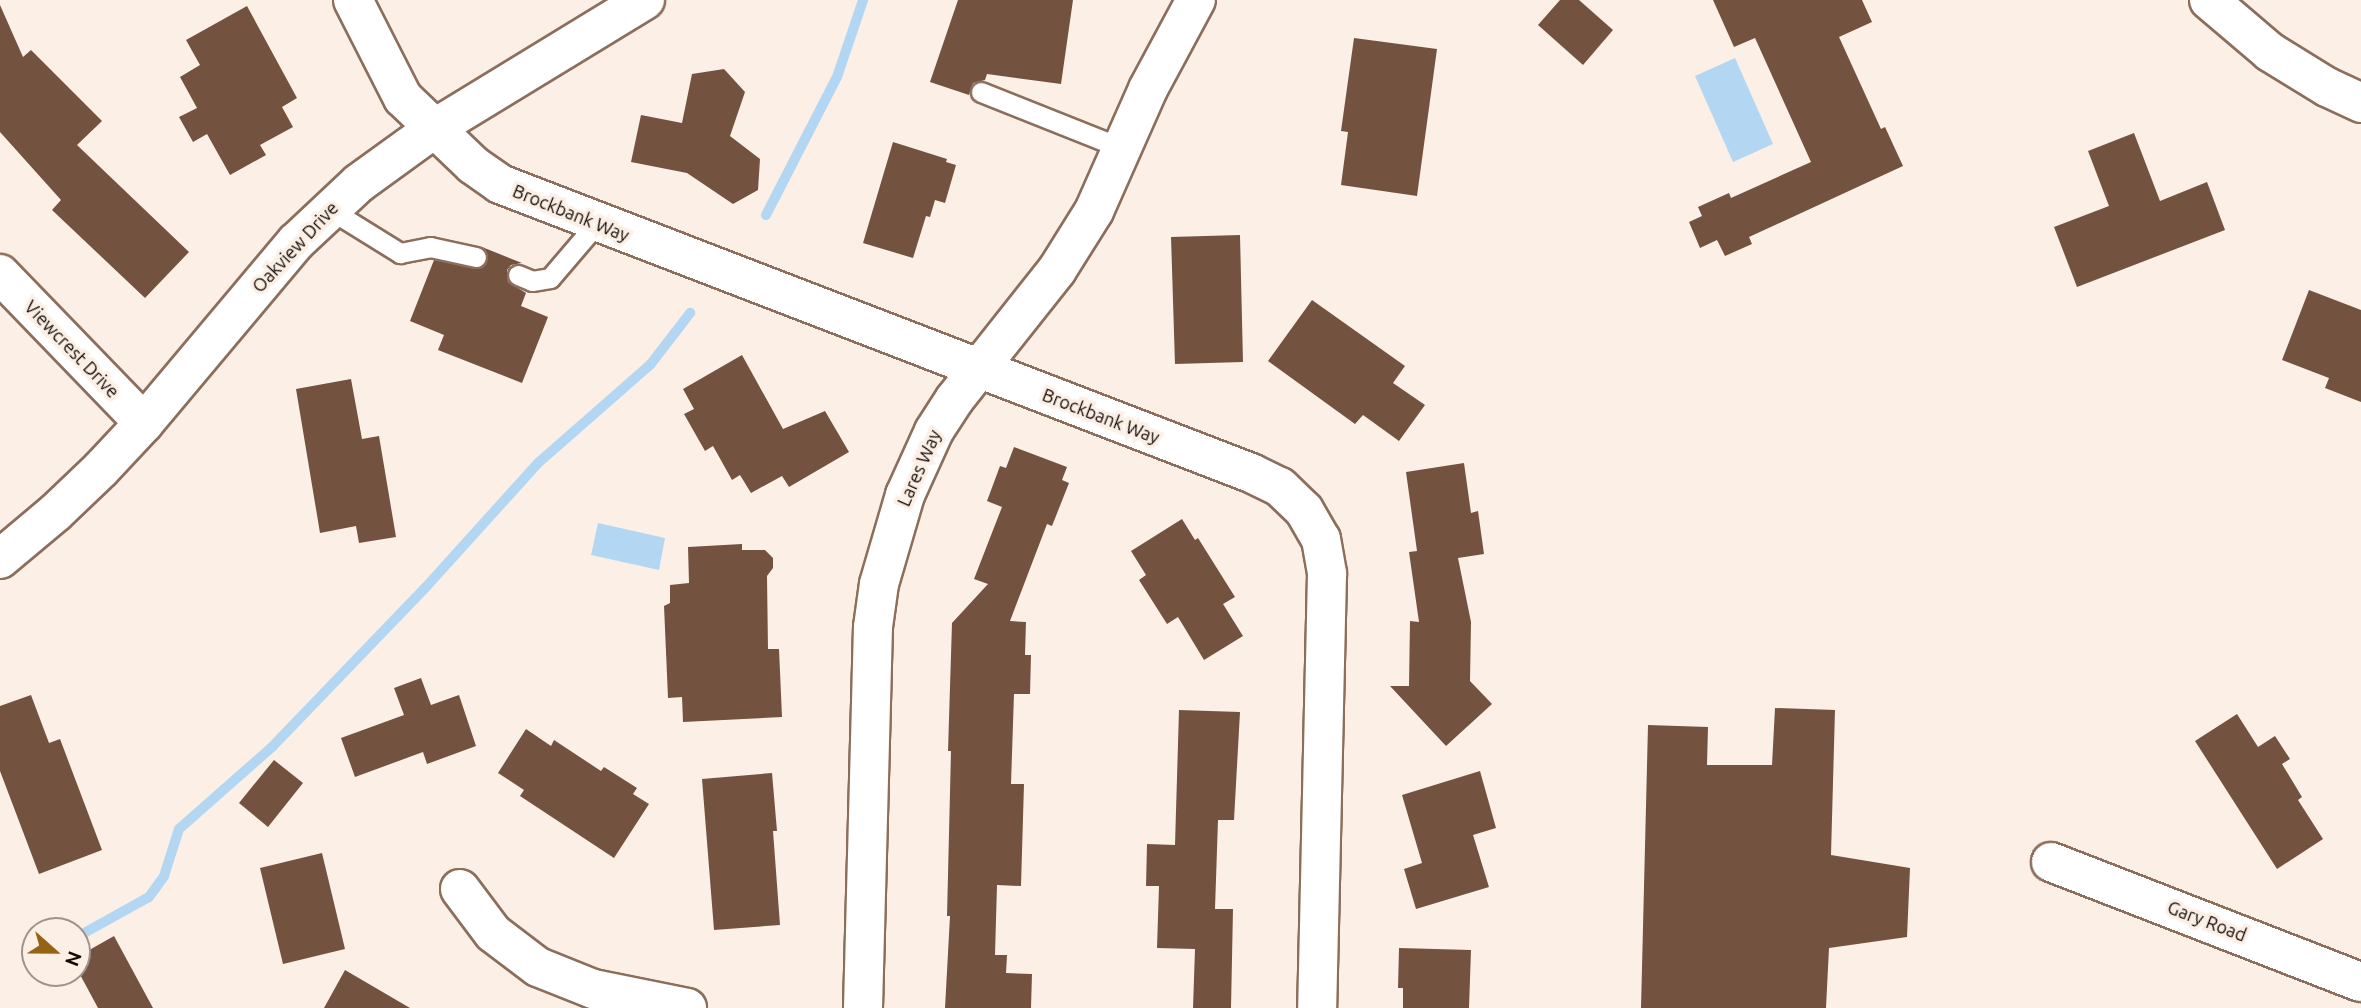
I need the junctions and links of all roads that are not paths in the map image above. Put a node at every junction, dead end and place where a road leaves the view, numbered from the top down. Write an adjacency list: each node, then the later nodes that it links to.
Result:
1 (353, 0): 7 (street, Brockbank Way)
2 (645, 0): 7 (street, Oakview Drive)
3 (1196, 0): 8 (street, Lares Way)
4 (2209, 0): 6 (street)
5 (981, 93): 8 (lane)
6 (2361, 103)
7 (435, 128): 9 (street, Oakview Drive); 10 (street, Brockbank Way)
8 (1122, 148): 14 (street, Lares Way)
9 (329, 209): 11 (lane); 15 (street, Oakview Drive)
10 (597, 223): 13 (lane); 14 (street, Brockbank Way)
11 (476, 257)
12 (0, 274): 15 (street, Viewcrest Drive)
13 (518, 275)
14 (977, 369): 21 (street, Lares Way); 22 (street, Brockbank Way)
15 (144, 423): 16 (street, Oakview Drive)
16 (0, 559)
17 (2051, 862): 19 (street, Gary Road)
18 (460, 889): 20 (street)
19 (2361, 982)
20 (687, 1008)
21 (863, 1008)
22 (1317, 1008)

